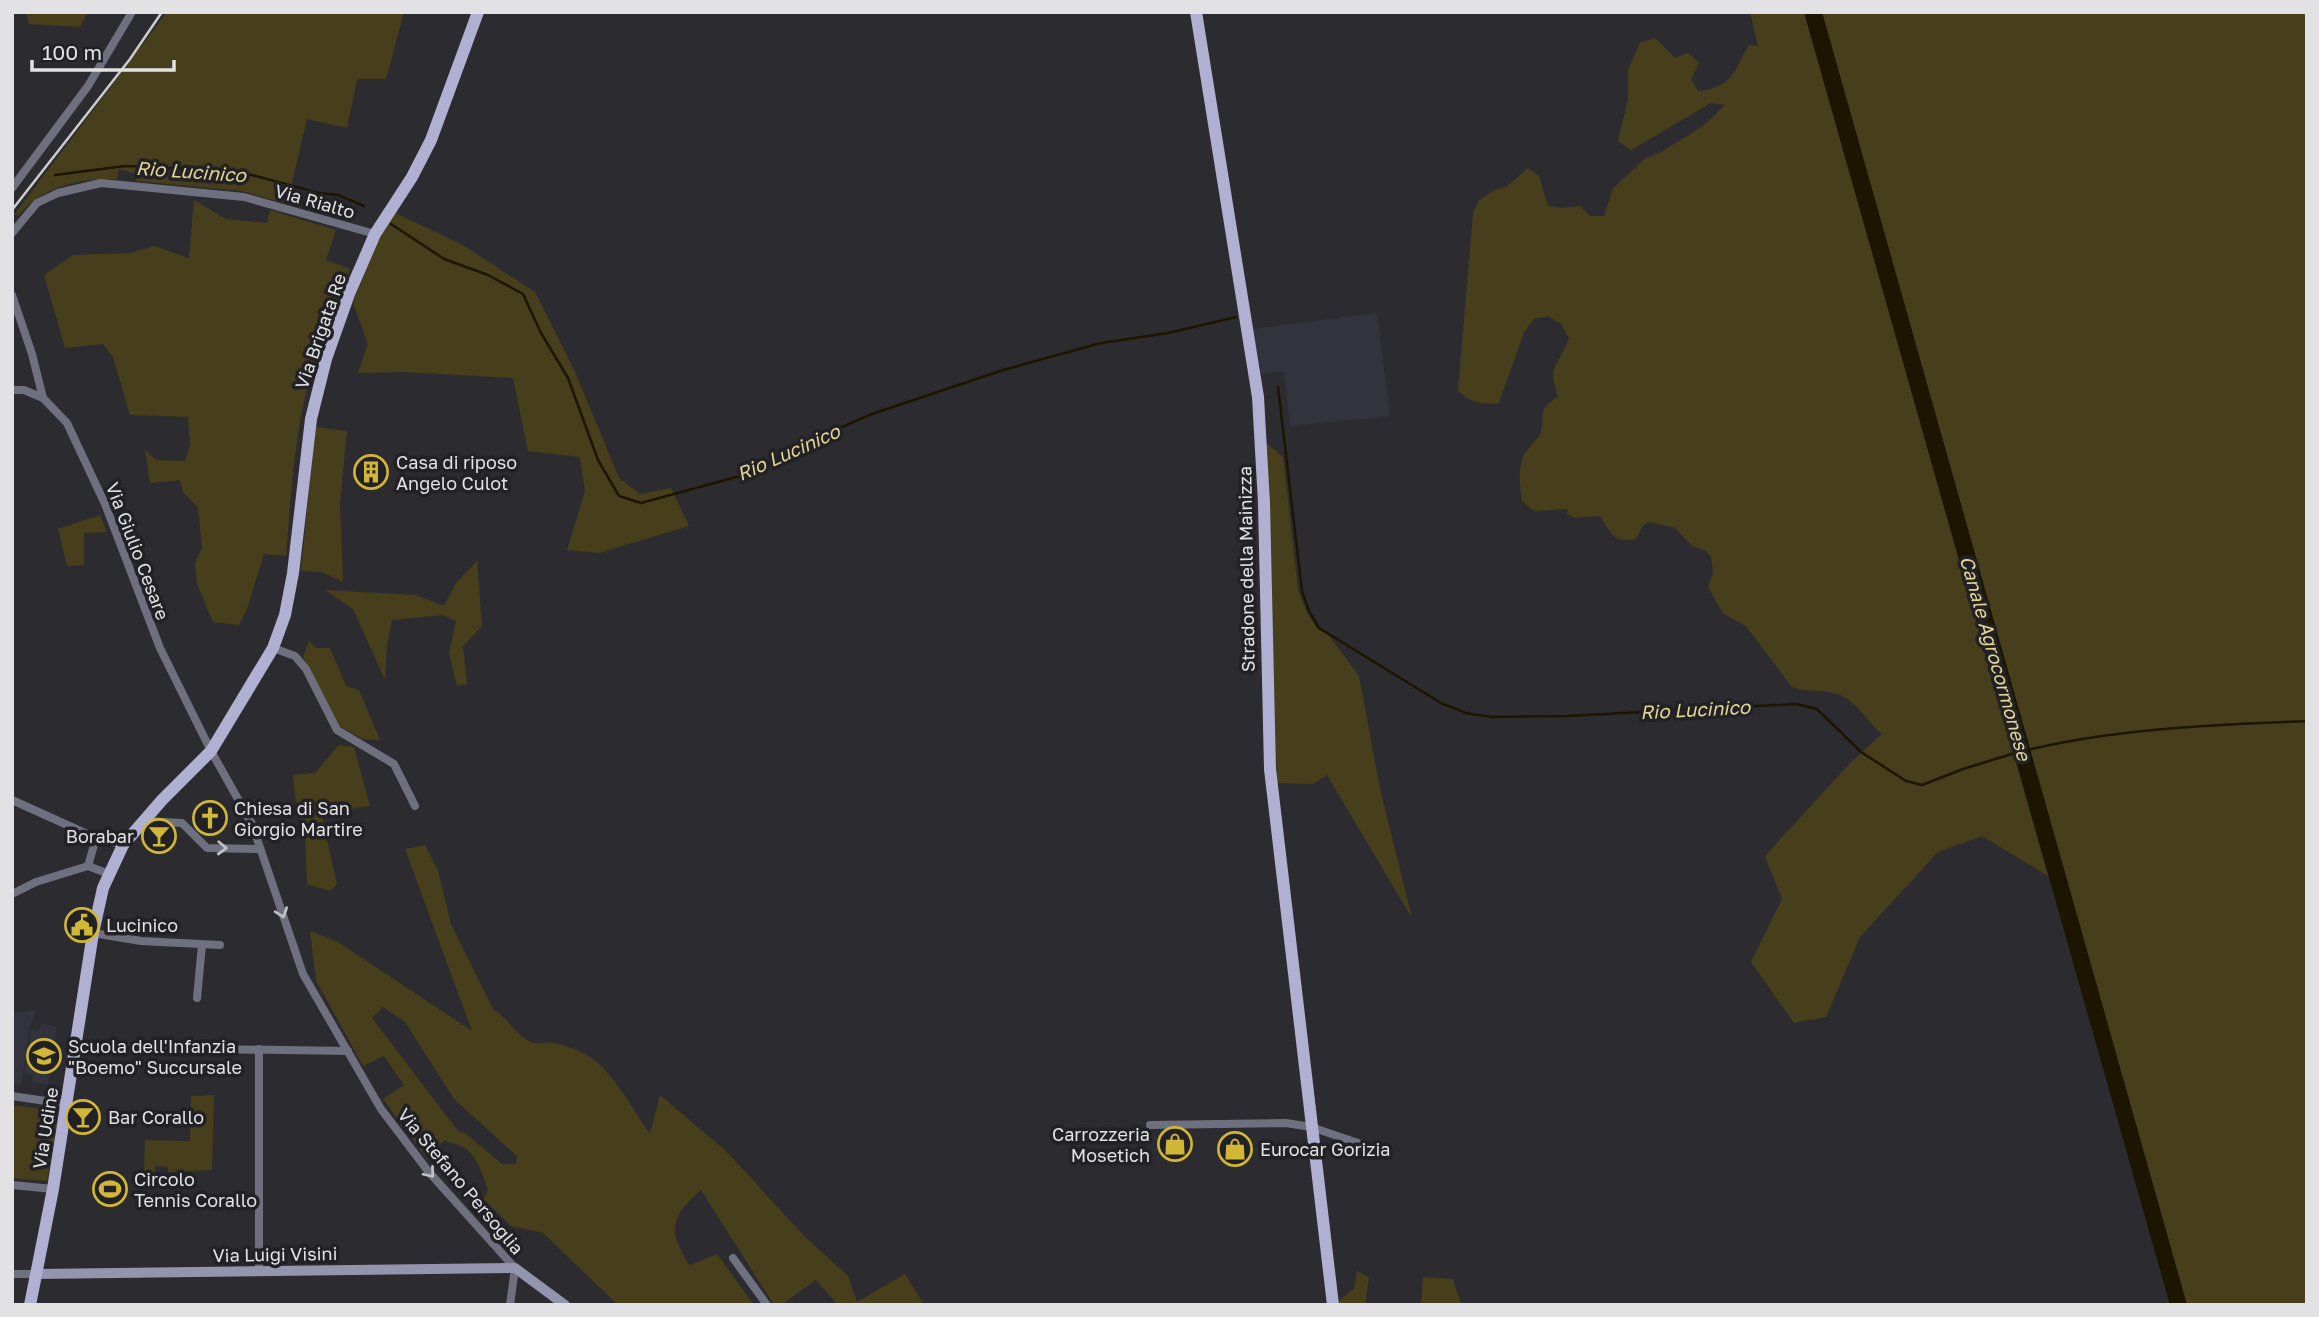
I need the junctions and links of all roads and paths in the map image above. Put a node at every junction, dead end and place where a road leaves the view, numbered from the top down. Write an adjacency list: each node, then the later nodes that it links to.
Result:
1 (131, 12): 4 (street)
2 (478, 12): 5 (main road, Via Brigata Re)
3 (1196, 12): 31 (main road, Stradone della Mainizza)
4 (12, 188)
5 (380, 226): 6 (street, Via Rialto); 10 (main road, Via Brigata Re)
6 (12, 233)
7 (12, 295): 9 (street)
8 (12, 390): 9 (street)
9 (43, 398): 11 (street, Via Giulio Cesare)
10 (273, 648): 11 (main road, Via Brigata Re); 13 (street)
11 (211, 751): 14 (main road, Via Brigata Re); 17 (street, Via Giulio Cesare)
12 (12, 800): 15 (street)
13 (415, 806)
14 (145, 821): 16 (main road, Via Udine); 17 (street, one-way to 17)
15 (96, 838): 16 (street); 18 (street)
16 (124, 845): 19 (main road, Via Udine)
17 (260, 849): 27 (street, Via Stefano Persoglia, one-way to 27)
18 (88, 866): 19 (street); 20 (street)
19 (109, 874): 21 (main road, Via Udine)
20 (12, 894)
21 (93, 933): 23 (street); 25 (main road, Via Udine)
22 (220, 945): 23 (street)
23 (202, 946): 24 (street)
24 (197, 998)
25 (75, 1047): 26 (street); 29 (main road, Via Udine)
26 (259, 1049): 27 (street); 37 (street)
27 (348, 1051): 36 (street, Via Stefano Persoglia, one-way to 36)
28 (12, 1096): 29 (street)
29 (66, 1104): 34 (main road, Via Udine)
30 (1150, 1125): 31 (street)
31 (1311, 1128): 32 (street); 44 (main road, Stradone della Mainizza)
32 (1358, 1143)
33 (12, 1185): 34 (street)
34 (53, 1189): 39 (main road, Via Udine)
35 (733, 1258): 43 (street)
36 (515, 1268): 37 (street, Via Luigi Visini); 41 (street); 42 (street)
37 (259, 1272): 39 (street, Via Luigi Visini)
38 (12, 1274): 39 (street)
39 (36, 1274): 40 (main road, Via Udine)
40 (30, 1305)
41 (510, 1305)
42 (565, 1305)
43 (767, 1305)
44 (1333, 1305)

